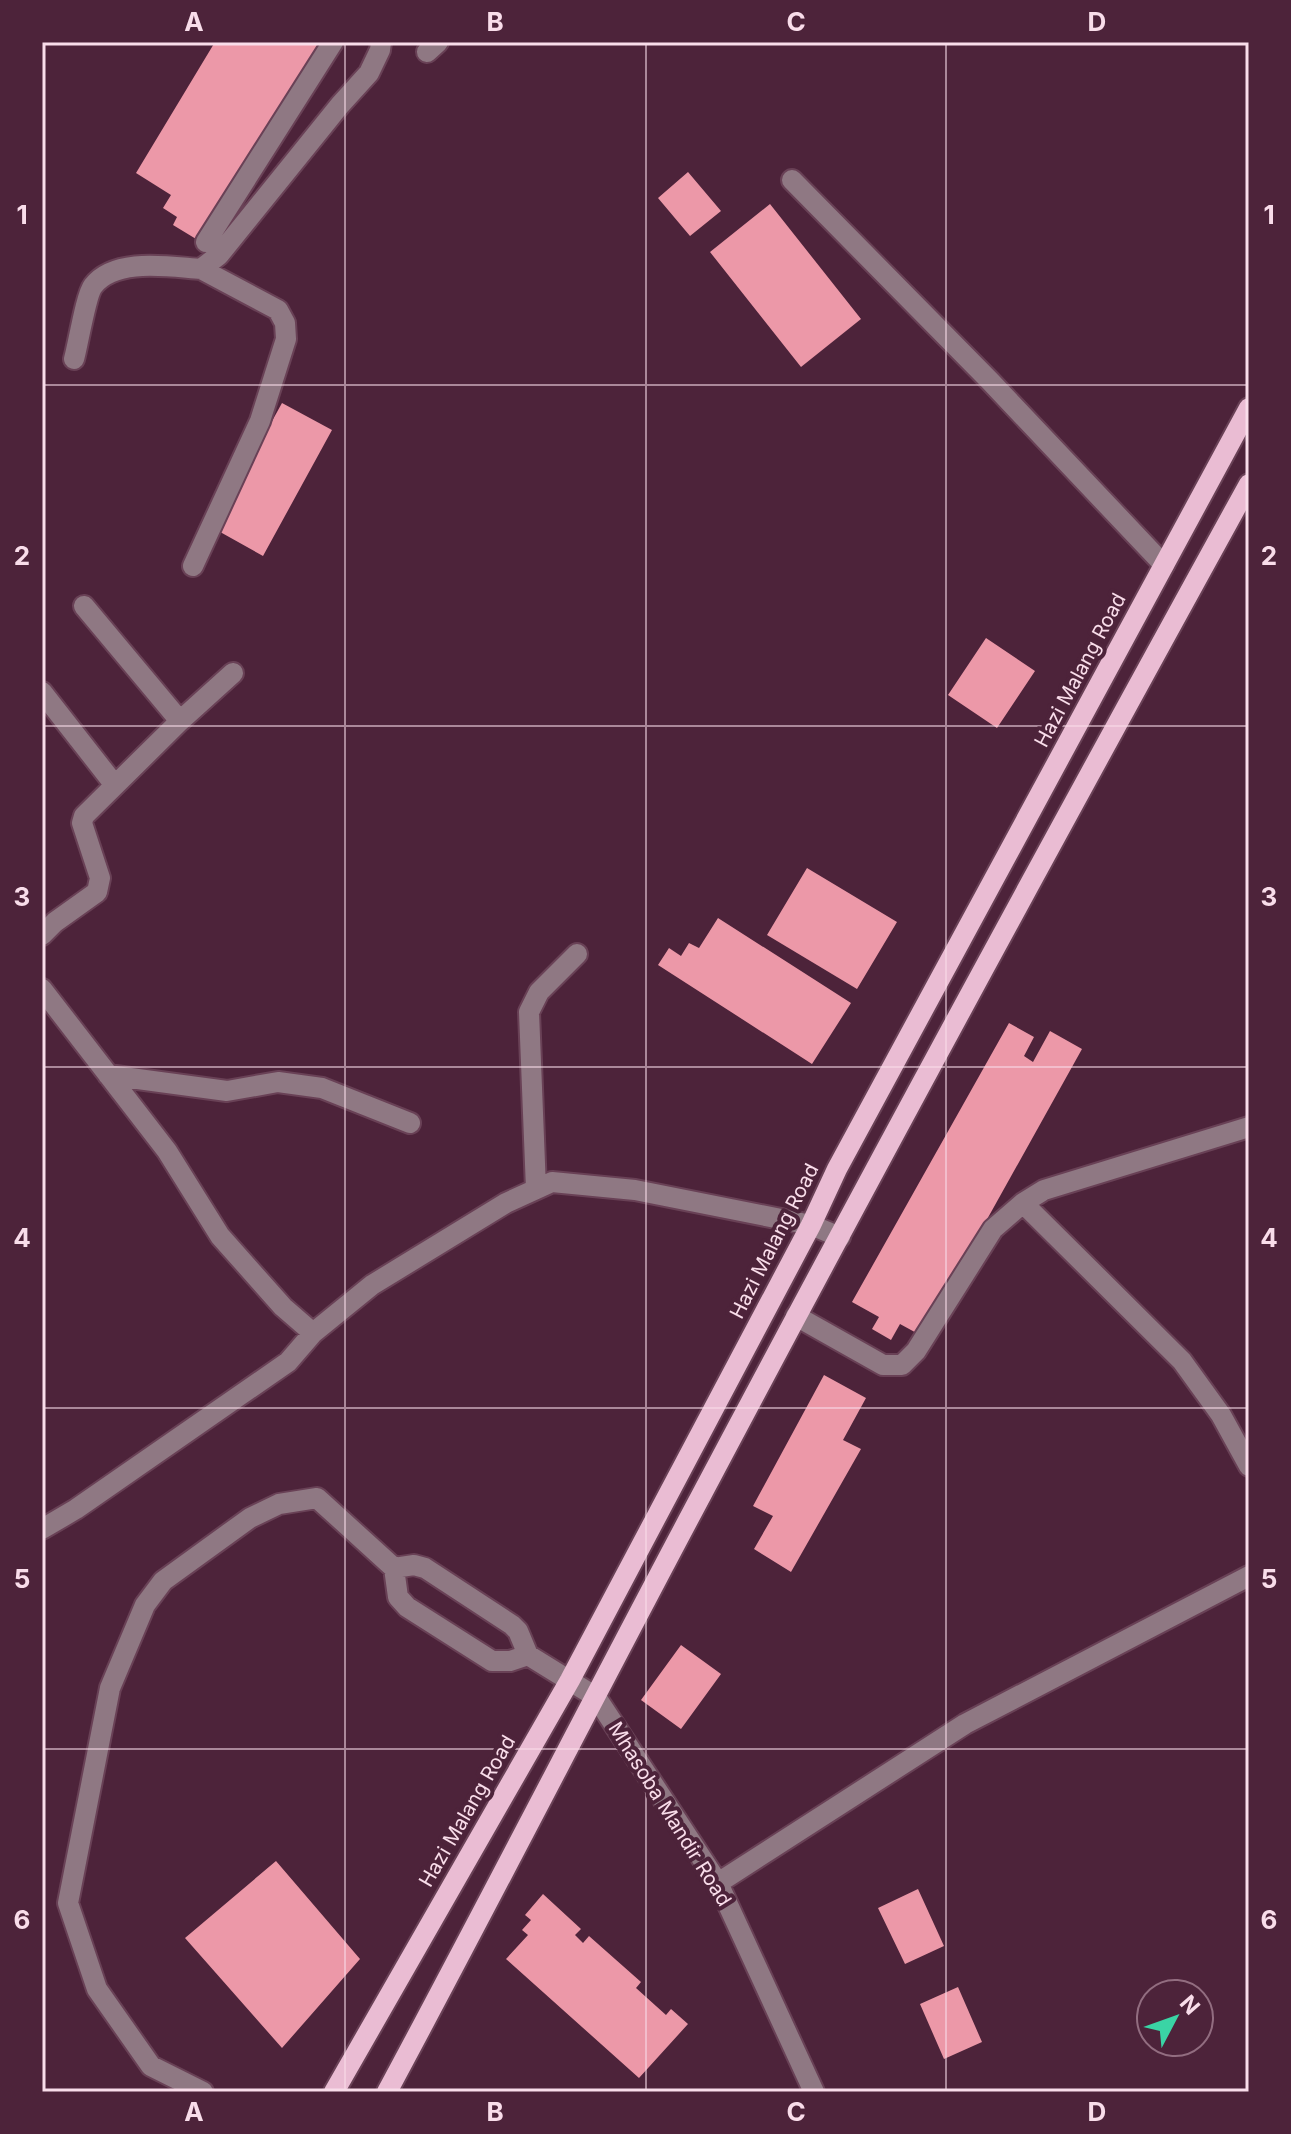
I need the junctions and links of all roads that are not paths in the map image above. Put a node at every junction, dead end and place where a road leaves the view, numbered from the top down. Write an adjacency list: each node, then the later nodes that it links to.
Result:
1 (333, 42): 4 (street)
2 (381, 42): 5 (street)
3 (792, 180): 9 (street)
4 (206, 242)
5 (201, 269): 6 (street); 10 (street)
6 (74, 359)
7 (1249, 408): 9 (main road, Hazi Malang Road)
8 (1249, 484): 25 (main road)
9 (1164, 565): 24 (main road, Hazi Malang Road)
10 (193, 566)
11 (84, 606): 14 (street)
12 (233, 673): 14 (street)
13 (42, 692): 15 (street)
14 (180, 721): 15 (street)
15 (114, 784): 16 (street)
16 (42, 935)
17 (577, 954): 22 (street)
18 (42, 989): 19 (street)
19 (108, 1075): 20 (street); 27 (street)
20 (410, 1123)
21 (1249, 1127): 23 (street)
22 (536, 1189): 24 (street); 27 (street)
23 (1023, 1203): 26 (street); 28 (street)
24 (811, 1225): 25 (street); 33 (main road, Hazi Malang Road)
25 (840, 1237): 26 (main road)
26 (796, 1316): 34 (main road)
27 (313, 1333): 29 (street)
28 (1249, 1466)
29 (42, 1529)
30 (394, 1568): 32 (street); 32 (street); 36 (street)
31 (1249, 1576): 35 (street)
32 (528, 1655): 33 (street, Mhasoba Mandir Road)
33 (570, 1680): 34 (street, Mhasoba Mandir Road); 37 (main road, Hazi Malang Road)
34 (596, 1697): 35 (street, Mhasoba Mandir Road); 38 (main road)
35 (718, 1883): 39 (street, Mhasoba Mandir Road)
36 (203, 2092)
37 (334, 2092)
38 (387, 2092)
39 (814, 2092)

